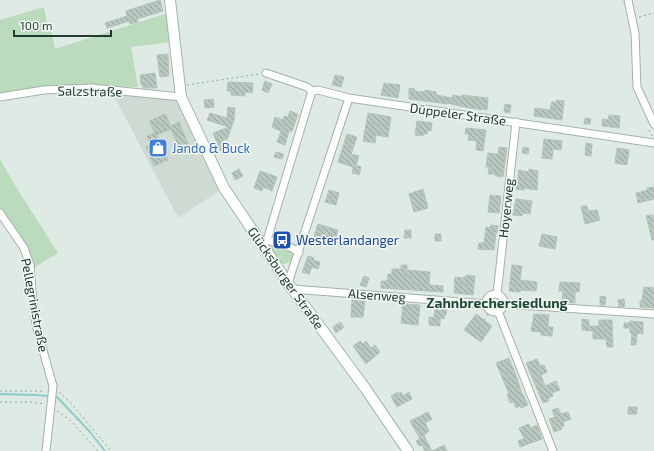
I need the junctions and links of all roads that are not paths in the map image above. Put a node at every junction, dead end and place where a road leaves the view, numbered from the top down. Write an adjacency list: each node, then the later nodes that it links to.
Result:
1 (170, 0): 6 (street, Glücksburger Straße)
2 (628, 0): 9 (street)
3 (266, 73): 4 (street, Düppeler Straße)
4 (312, 91): 7 (street, Düppeler Straße); 12 (street)
5 (0, 97): 6 (street, Salzstraße)
6 (181, 97): 12 (street, Glücksburger Straße)
7 (349, 98): 8 (street, Düppeler Straße); 13 (street)
8 (516, 122): 10 (street, Düppeler Straße); 15 (street, Hoyerweg)
9 (654, 124)
10 (654, 144)
11 (0, 212): 19 (street, Pellegrinistraße)
12 (263, 242): 13 (street); 14 (street, Glücksburger Straße)
13 (299, 253): 14 (street)
14 (290, 286): 17 (street, Alsenweg); 20 (street, Glücksburger Straße)
15 (497, 294): 16 (street); 17 (street)
16 (504, 304): 17 (street); 18 (street)
17 (492, 308): 21 (street)
18 (654, 314)
19 (46, 451)
20 (408, 451)
21 (553, 451)

